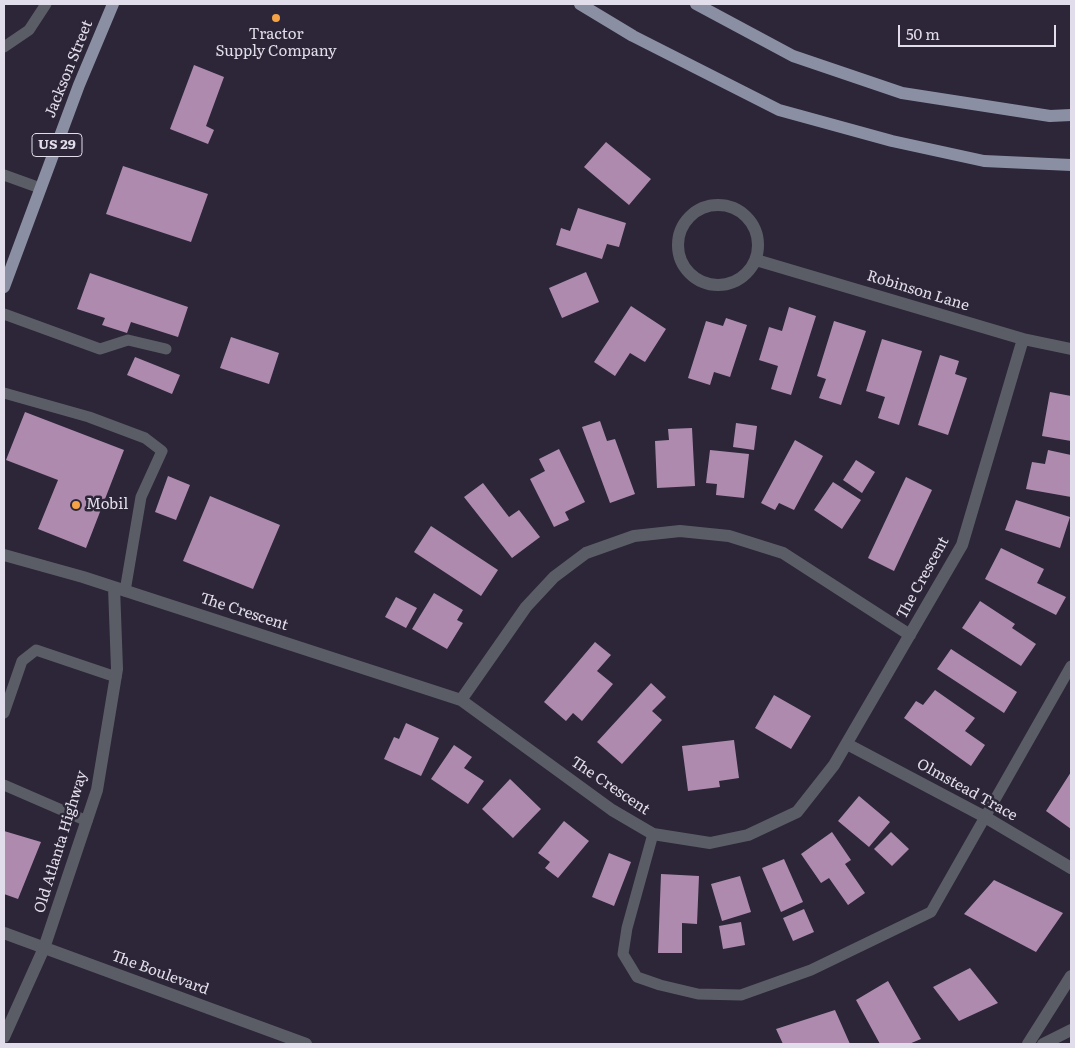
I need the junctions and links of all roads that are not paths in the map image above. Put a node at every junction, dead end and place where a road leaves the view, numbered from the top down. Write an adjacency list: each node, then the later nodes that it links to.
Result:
1 (46, 4): 5 (lane)
2 (113, 4): 9 (main road, Jackson Street / US 29)
3 (580, 4): 7 (main road)
4 (696, 4): 6 (main road)
5 (4, 47)
6 (1071, 115)
7 (1071, 165)
8 (4, 175): 9 (lane)
9 (40, 188): 11 (main road, Jackson Street / US 29)
10 (756, 260): 10 (street); 13 (street, Robinson Lane)
11 (4, 287)
12 (4, 314): 14 (lane)
13 (1023, 339): 15 (street, Robinson Lane); 19 (street, The Crescent)
14 (166, 348)
15 (1071, 349)
16 (4, 393): 18 (lane)
17 (4, 555): 18 (street, The Crescent)
18 (120, 589): 21 (street, Old Atlanta Highway); 22 (street, The Crescent)
19 (910, 635): 22 (street); 24 (street, The Crescent)
20 (1071, 666): 26 (lane)
21 (116, 677): 23 (lane); 27 (street, Old Atlanta Highway)
22 (461, 700): 28 (street, The Crescent)
23 (4, 713)
24 (847, 744): 26 (street, Olmstead Trace); 28 (street, The Crescent)
25 (4, 785): 27 (lane)
26 (985, 817): 28 (lane); 29 (street, Olmstead Trace)
27 (87, 821): 31 (street, Old Atlanta Highway)
28 (653, 834)
29 (1071, 868)
30 (4, 933): 31 (street, The Boulevard)
31 (44, 948): 34 (street, Old Atlanta Highway); 35 (street, The Boulevard)
32 (1071, 976): 36 (street)
33 (1071, 1030): 37 (street)
34 (4, 1038)
35 (306, 1044)
36 (1028, 1044)
37 (1043, 1044)

